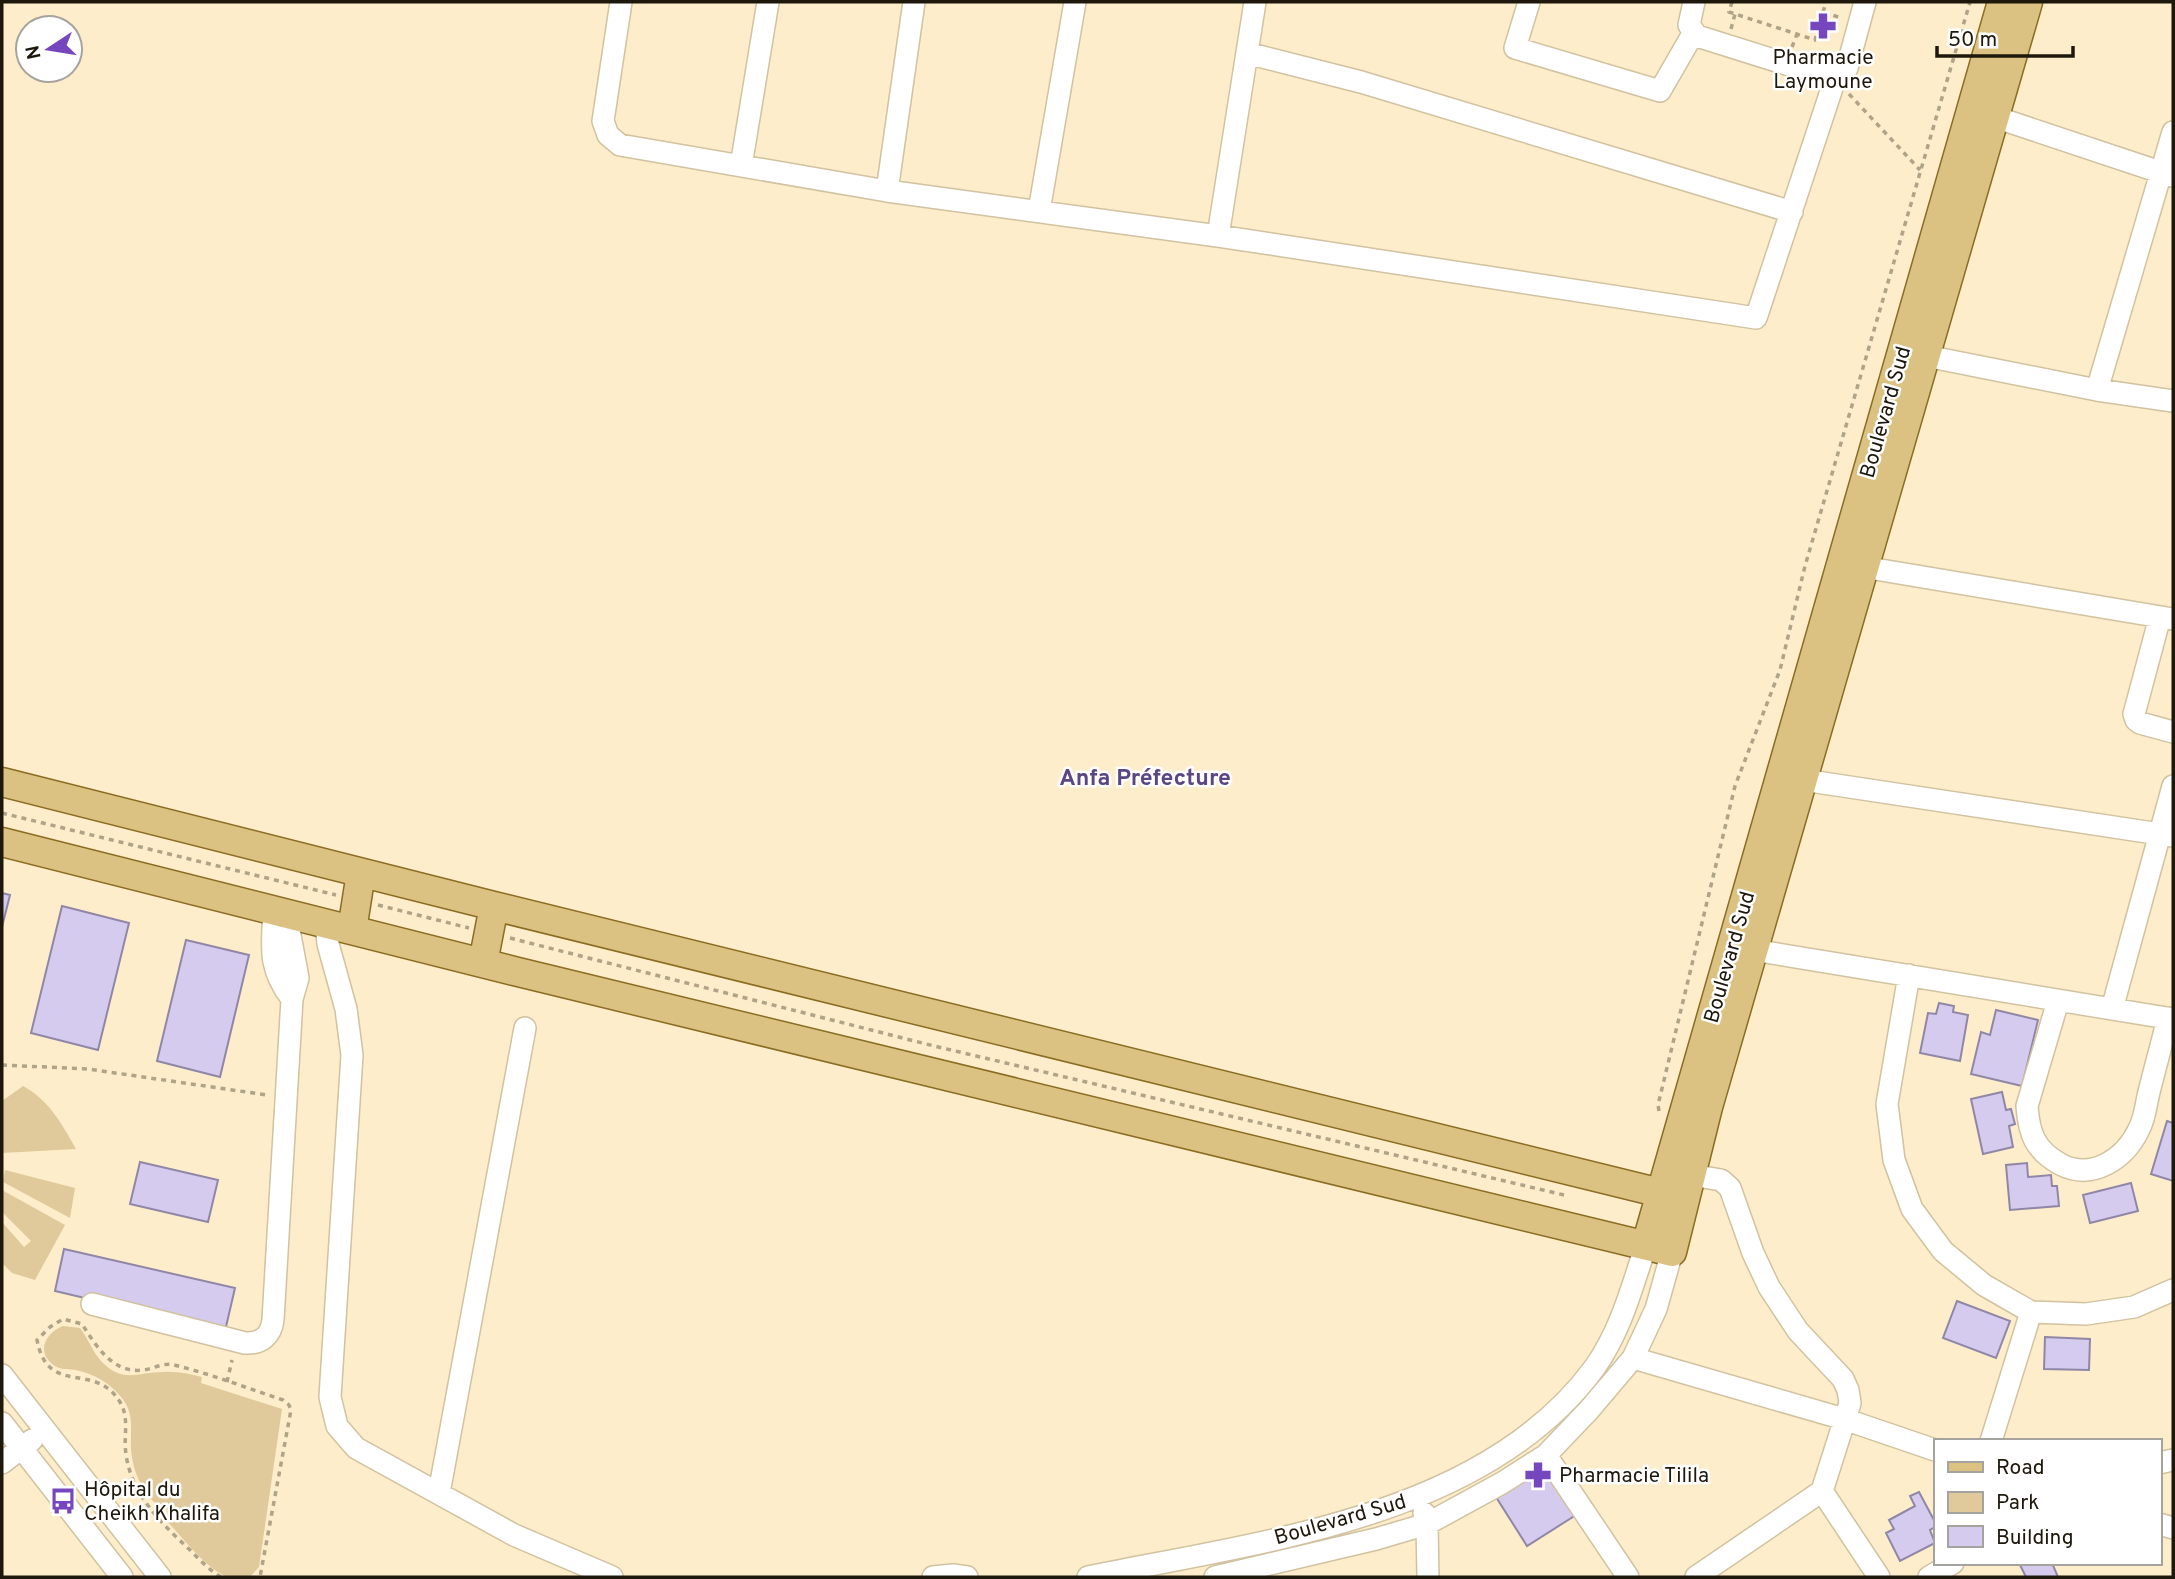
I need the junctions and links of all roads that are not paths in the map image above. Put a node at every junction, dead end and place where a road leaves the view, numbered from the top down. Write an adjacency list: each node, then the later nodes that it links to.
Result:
1 (621, 2): 16 (street)
2 (768, 2): 16 (street)
3 (914, 2): 18 (street)
4 (1075, 2): 19 (street)
5 (1255, 2): 12 (street)
6 (1529, 2): 11 (street)
7 (1694, 2): 11 (street)
8 (1865, 2): 13 (street)
9 (2002, 2): 14 (main road, Boulevard Sud)
10 (2028, 2): 14 (main road, Boulevard Sud)
11 (1694, 32): 13 (street)
12 (1247, 53): 20 (street); 21 (street)
13 (1836, 76): 20 (street)
14 (1983, 113): 17 (street); 22 (main road, Boulevard Sud)
15 (2173, 132): 17 (street)
16 (741, 166): 18 (street)
17 (2167, 174): 23 (street)
18 (887, 191): 19 (street)
19 (1039, 211): 21 (street)
20 (1791, 212): 21 (street)
21 (1218, 236)
22 (1914, 354): 23 (street); 25 (main road, Boulevard Sud)
23 (2097, 390): 24 (street)
24 (2173, 401)
25 (1853, 565): 26 (street); 28 (main road, Boulevard Sud)
26 (2166, 618): 27 (street)
27 (2173, 732)
28 (1792, 779): 31 (street); 37 (main road, Boulevard Sud)
29 (2, 782): 33 (main road)
30 (2173, 786): 31 (street)
31 (2166, 835): 41 (street)
32 (2, 842): 34 (main road)
33 (359, 886): 35 (main road); 36 (main road)
34 (280, 912): 36 (main road); 47 (street)
35 (491, 919): 38 (main road); 44 (main road)
36 (339, 927): 38 (main road); 61 (street)
37 (1743, 948): 39 (street); 44 (main road, Boulevard Sud)
38 (483, 963): 45 (main road)
39 (1909, 975): 40 (street); 48 (street)
40 (2057, 1001): 41 (street); 42 (street)
41 (2112, 1009): 42 (street)
42 (2171, 1019)
43 (525, 1028): 61 (street)
44 (1679, 1189): 45 (main road, Boulevard Sud); 52 (street)
45 (1659, 1249): 49 (street, Boulevard Sud); 62 (street, Boulevard Sud)
46 (2173, 1290): 48 (street)
47 (92, 1304)
48 (2031, 1312): 55 (street)
49 (1633, 1358): 52 (street); 58 (street, Boulevard Sud)
50 (2, 1375): 51 (street)
51 (30, 1412): 53 (street); 54 (street)
52 (1844, 1419): 57 (street); 60 (street)
53 (3, 1429): 56 (street)
54 (45, 1431): 56 (street); 66 (street)
55 (1992, 1439)
56 (21, 1448): 59 (street); 65 (street)
57 (1934, 1450)
58 (1546, 1455): 63 (street, Boulevard Sud); 73 (street)
59 (2, 1463)
60 (1822, 1491): 74 (street); 75 (street)
61 (439, 1493): 67 (street)
62 (1420, 1497): 63 (street); 70 (street, Boulevard Sud)
63 (1427, 1524): 71 (street, Boulevard Sud); 72 (street)
64 (1950, 1565): 76 (street)
65 (110, 1573)
66 (160, 1577)
67 (612, 1577)
68 (933, 1577): 69 (street)
69 (967, 1577)
70 (1088, 1577)
71 (1215, 1577)
72 (1428, 1577)
73 (1628, 1577)
74 (1696, 1577)
75 (1879, 1577)
76 (1929, 1577)

